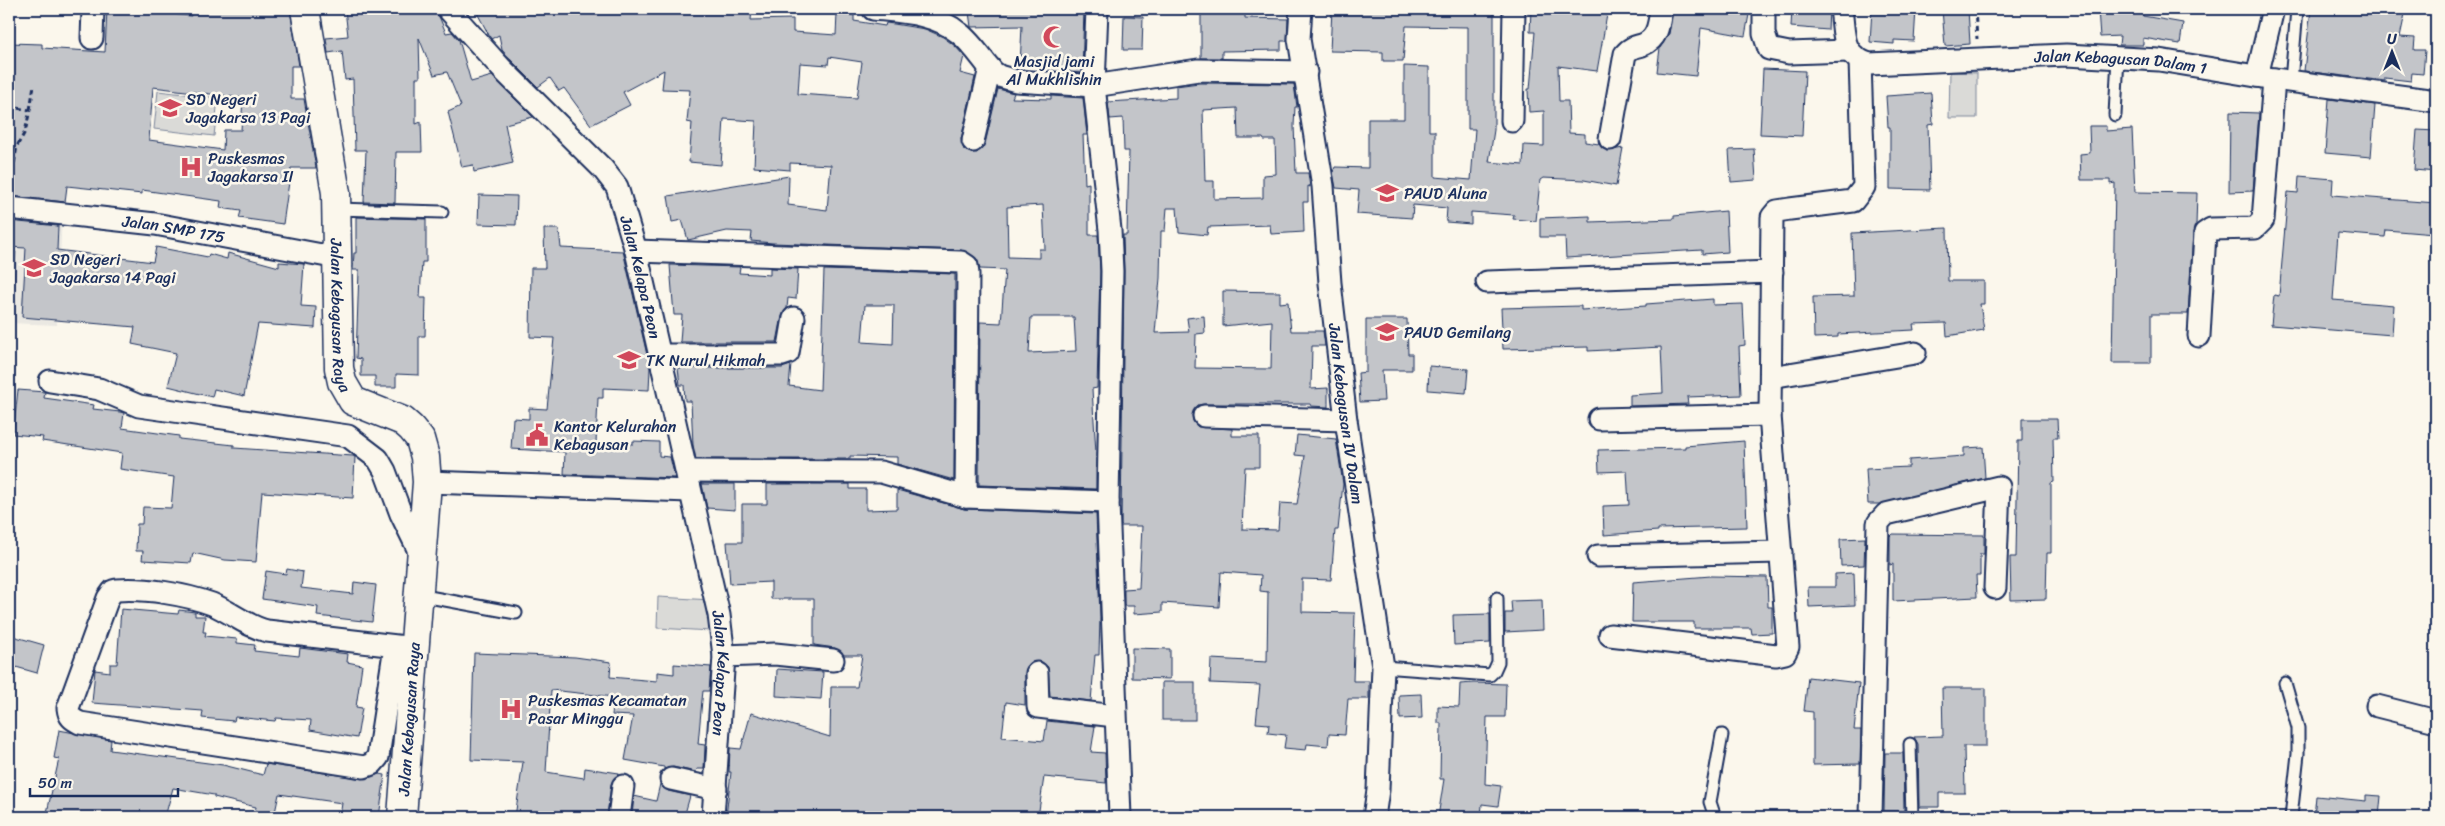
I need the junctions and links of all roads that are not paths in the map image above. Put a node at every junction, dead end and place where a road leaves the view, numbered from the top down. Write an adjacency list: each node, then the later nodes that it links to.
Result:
1 (93, 9): 13 (street)
2 (305, 9): 26 (main road, Jalan Kebagusan Raya)
3 (448, 9): 28 (street, Jalan Kelapa Peon)
4 (873, 9): 16 (street)
5 (1097, 9): 19 (street)
6 (1301, 9): 17 (street, Jalan Kebagusan IV Dalam)
7 (1514, 9): 22 (street)
8 (1661, 9): 23 (street)
9 (1764, 9): 14 (street, Jalan Kebagusan Dalam 1)
10 (1841, 9): 14 (street)
11 (2273, 9): 18 (street)
12 (2297, 9): 18 (lane)
13 (92, 38)
14 (1854, 56): 15 (street, Jalan Kebagusan Dalam 1); 30 (street)
15 (2118, 57): 18 (street, Jalan Kebagusan Dalam 1); 21 (lane)
16 (990, 68): 19 (street); 24 (street)
17 (1306, 72): 19 (street); 40 (street, Jalan Kebagusan IV Dalam)
18 (2274, 79): 20 (street, Jalan Kebagusan Dalam 1); 33 (street)
19 (1094, 86): 45 (street)
20 (2436, 101)
21 (2115, 115)
22 (1512, 121)
23 (1610, 139)
24 (973, 141)
25 (9, 199): 29 (street, Jalan SMP 175)
26 (336, 210): 27 (lane); 29 (main road, Jalan Kebagusan Raya)
27 (442, 212)
28 (636, 251): 35 (street, Jalan Kelapa Peon); 44 (street)
29 (338, 258): 43 (main road, Jalan Kebagusan Raya)
30 (1772, 272): 31 (street); 36 (street)
31 (1487, 282)
32 (794, 318): 35 (street)
33 (2200, 336)
34 (1915, 353): 36 (street)
35 (660, 355): 42 (street, Jalan Kelapa Peon)
36 (1770, 377): 38 (street)
37 (50, 381): 47 (street)
38 (1770, 414): 41 (street); 46 (street)
39 (1204, 416): 40 (street)
40 (1346, 420): 57 (street, Jalan Kebagusan IV Dalam)
41 (1599, 420)
42 (689, 481): 43 (street); 44 (street); 55 (street, Jalan Kelapa Peon)
43 (427, 482): 47 (main road, Jalan Kebagusan Raya)
44 (966, 498): 45 (street)
45 (1108, 502): 61 (street)
46 (1781, 552): 48 (street); 53 (street)
47 (421, 555): 50 (main road, Jalan Kebagusan Raya)
48 (1598, 556)
49 (1995, 588): 74 (street)
50 (418, 596): 52 (lane); 54 (main road, Jalan Kebagusan Raya)
51 (1497, 598): 57 (lane)
52 (516, 613)
53 (1610, 635)
54 (404, 647): 54 (street); 68 (main road, Jalan Kebagusan Raya)
55 (724, 656): 56 (street); 67 (street, Jalan Kelapa Peon)
56 (833, 660)
57 (1383, 667): 72 (street, Jalan Kebagusan IV Dalam)
58 (1037, 674): 61 (street)
59 (2285, 683): 76 (lane)
60 (2376, 706): 62 (street)
61 (1114, 716): 71 (street)
62 (2436, 721)
63 (1722, 735): 73 (lane)
64 (1910, 744): 75 (lane)
65 (671, 779): 67 (street)
66 (623, 786): 69 (street)
67 (716, 789): 70 (street, Jalan Kelapa Peon)
68 (402, 817)
69 (619, 817)
70 (713, 817)
71 (1120, 817)
72 (1374, 817)
73 (1715, 817)
74 (1871, 817)
75 (1912, 817)
76 (2291, 817)

